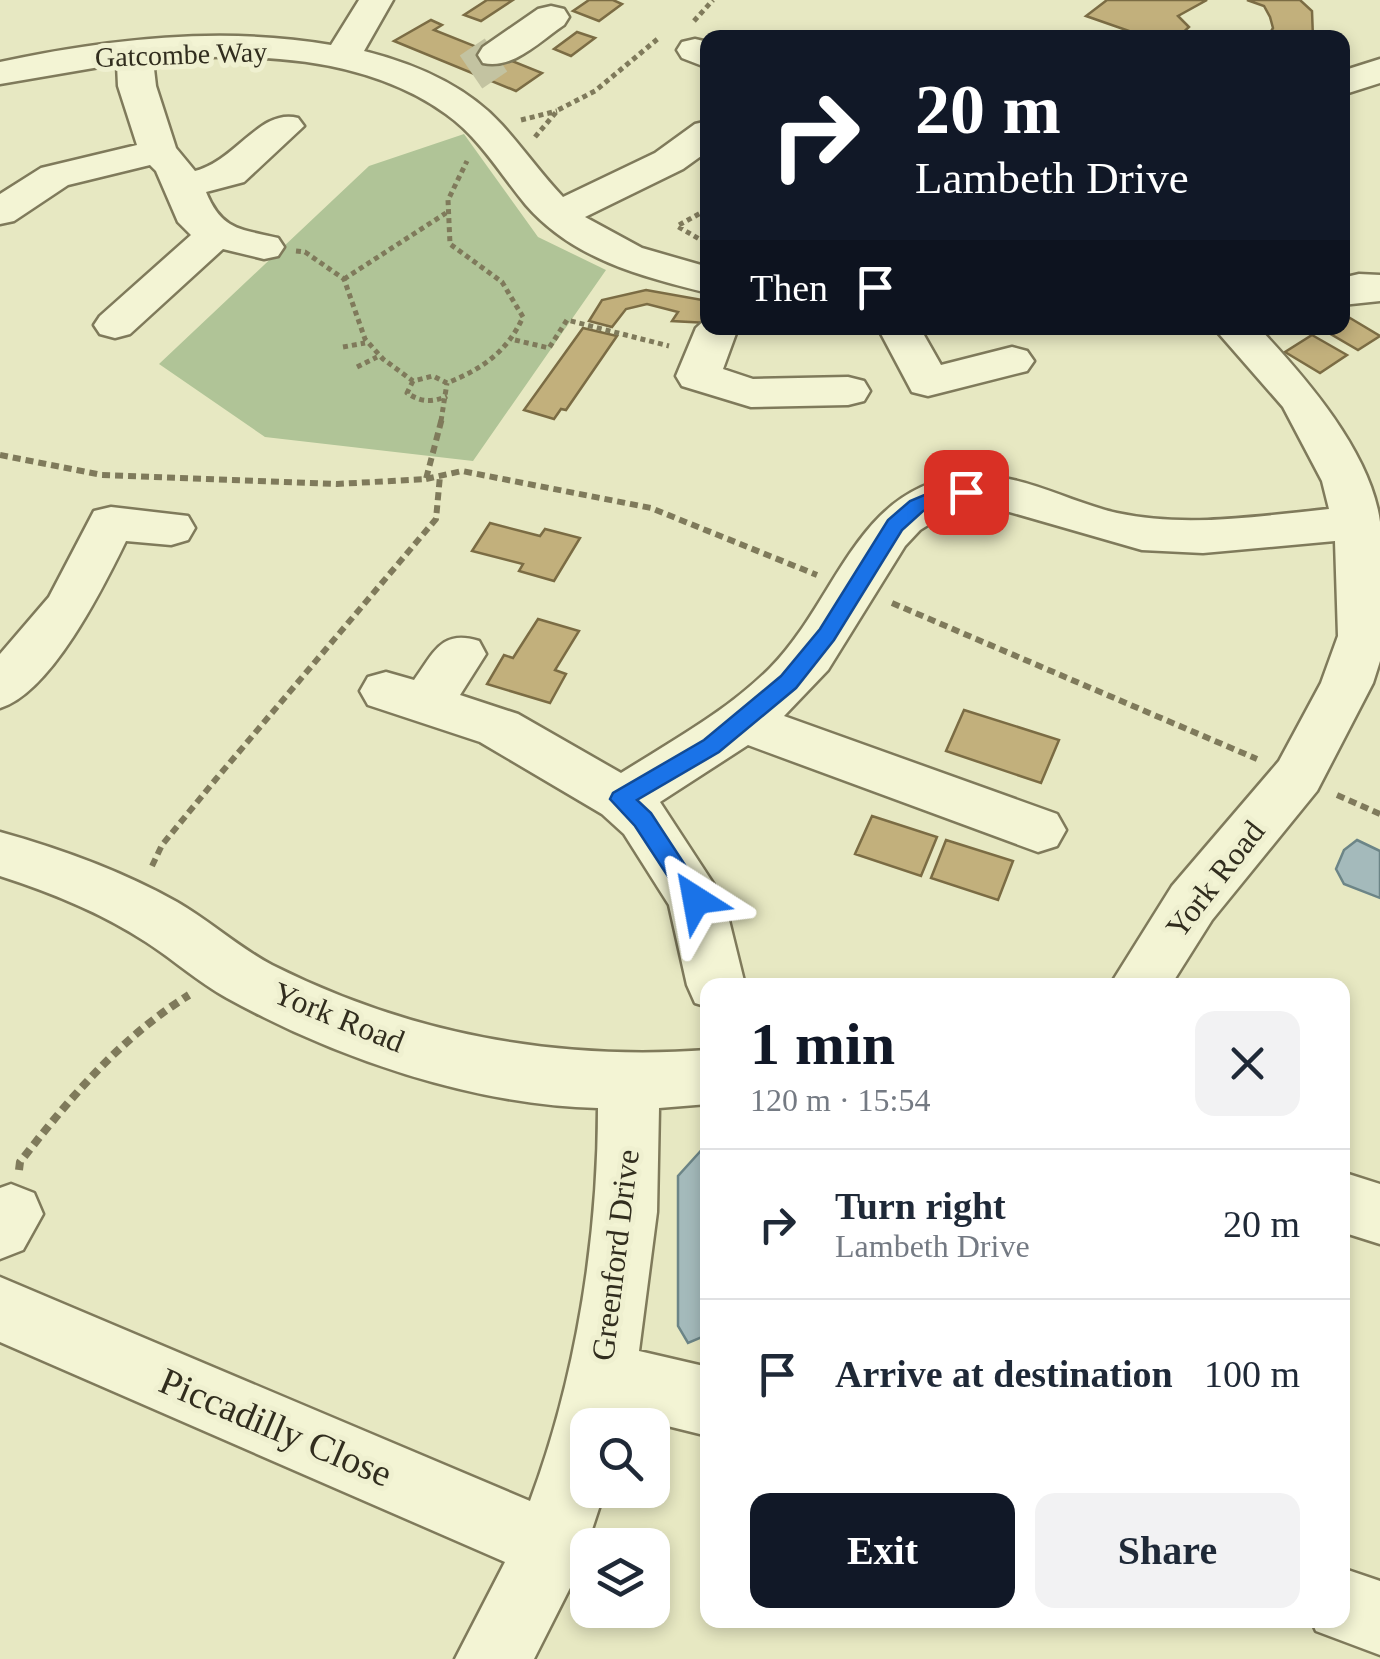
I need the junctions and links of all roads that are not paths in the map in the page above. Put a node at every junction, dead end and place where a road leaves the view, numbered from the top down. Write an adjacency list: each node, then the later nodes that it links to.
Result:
1 (376, 0): 4 (street)
2 (551, 17): 7 (street)
3 (134, 51): 4 (street, Gatcombe Way); 6 (street, Gatcombe Way); 11 (street)
4 (342, 58): 7 (street, Gatcombe Way)
5 (1380, 70): 8 (street)
6 (0, 73)
7 (468, 73): 16 (street, Gatcombe Way)
8 (1350, 81)
9 (285, 126): 14 (street)
10 (700, 138): 12 (street)
11 (158, 152): 14 (street); 15 (street)
12 (670, 160): 13 (street); 16 (street)
13 (700, 177)
14 (184, 186): 17 (street)
15 (0, 212)
16 (558, 215): 19 (street, Gatcombe Way)
17 (216, 234): 18 (street); 22 (street)
18 (264, 248)
19 (700, 278)
20 (1380, 288): 21 (street)
21 (1350, 290)
22 (114, 325)
23 (898, 335): 27 (street)
24 (1241, 335): 28 (street, York Road)
25 (712, 342): 27 (street)
26 (1012, 361): 27 (street)
27 (888, 387)
28 (1357, 523): 32 (street, York Road); 33 (street)
29 (171, 528): 31 (street)
30 (460, 654): 34 (street)
31 (0, 689)
32 (1363, 689): 38 (street, York Road)
33 (748, 718): 34 (street); 35 (street)
34 (621, 799): 37 (street)
35 (1038, 830)
36 (0, 854): 40 (street, York Road)
37 (714, 978)
38 (1144, 978)
39 (700, 1078): 40 (street, York Road)
40 (628, 1084): 45 (street, Greenford Drive)
41 (1350, 1205): 42 (street)
42 (1380, 1214)
43 (0, 1309): 48 (street, Piccadilly Close)
44 (700, 1403): 46 (street)
45 (594, 1408)
46 (639, 1408)
47 (570, 1487): 48 (street, Greenford Drive)
48 (552, 1546): 51 (street, Greenford Drive)
49 (1350, 1607): 50 (street)
50 (1380, 1618)
51 (494, 1659)

